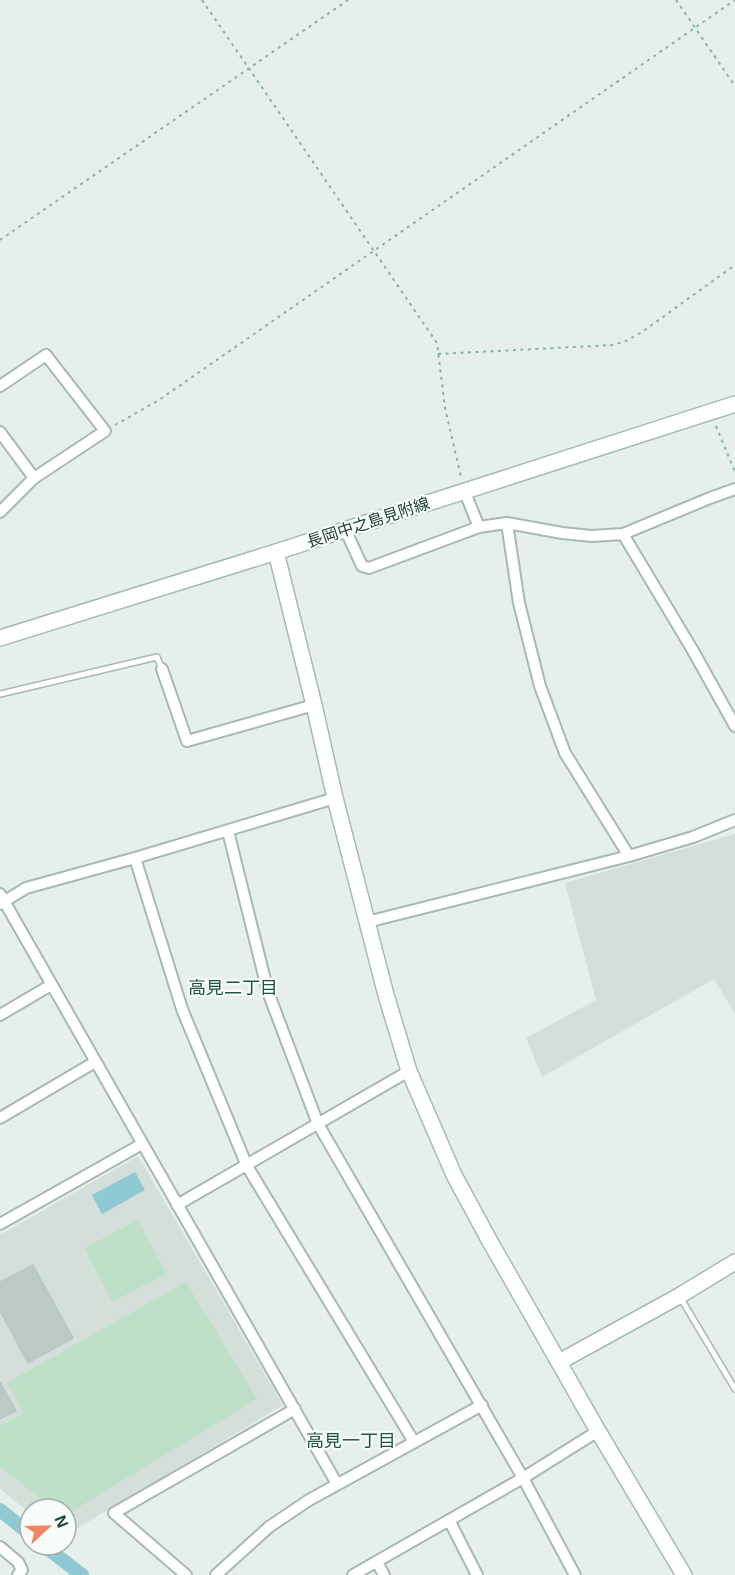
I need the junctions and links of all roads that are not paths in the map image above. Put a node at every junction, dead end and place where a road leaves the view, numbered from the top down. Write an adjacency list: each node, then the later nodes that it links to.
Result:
1 (0, 386): 4 (street)
2 (735, 404): 6 (street, 長岡中之島見附線)
3 (0, 432): 4 (street)
4 (34, 478): 7 (street)
5 (735, 489): 11 (street)
6 (464, 490): 9 (street); 10 (street, 長岡中之島見附線)
7 (0, 512)
8 (507, 523): 9 (street); 11 (street); 21 (street)
9 (478, 527): 10 (street)
10 (345, 529): 12 (street, 長岡中之島見附線)
11 (623, 534): 17 (street)
12 (276, 552): 13 (street, 長岡中之島見附線); 16 (street)
13 (0, 638)
14 (162, 669): 15 (lane); 16 (street)
15 (0, 694)
16 (314, 705): 18 (street)
17 (735, 726)
18 (334, 798): 20 (street); 24 (street)
19 (735, 820): 21 (street)
20 (228, 831): 22 (street); 30 (street)
21 (629, 856): 24 (street)
22 (135, 858): 23 (street); 32 (street)
23 (1, 900): 25 (street)
24 (368, 922): 28 (street)
25 (51, 985): 26 (street); 27 (street)
26 (0, 1015)
27 (95, 1062): 29 (street); 31 (street)
28 (409, 1071): 30 (street); 37 (street)
29 (0, 1118)
30 (318, 1124): 32 (street); 39 (street)
31 (142, 1144): 33 (street); 34 (street)
32 (247, 1166): 33 (street); 42 (street)
33 (177, 1205): 40 (street)
34 (0, 1224)
35 (735, 1262): 36 (street)
36 (679, 1296): 37 (street); 38 (lane)
37 (560, 1362): 41 (street)
38 (735, 1389)
39 (482, 1405): 42 (street); 43 (street)
40 (295, 1409): 44 (street); 49 (street)
41 (598, 1431): 43 (street); 55 (street)
42 (414, 1442): 44 (street)
43 (523, 1478): 45 (street); 54 (street)
44 (337, 1484): 50 (street)
45 (449, 1520): 47 (street); 53 (street)
46 (0, 1548): 48 (street)
47 (377, 1562): 51 (street); 52 (street)
48 (18, 1575)
49 (186, 1575)
50 (216, 1575)
51 (353, 1575)
52 (384, 1575)
53 (477, 1575)
54 (575, 1575)
55 (684, 1575)

